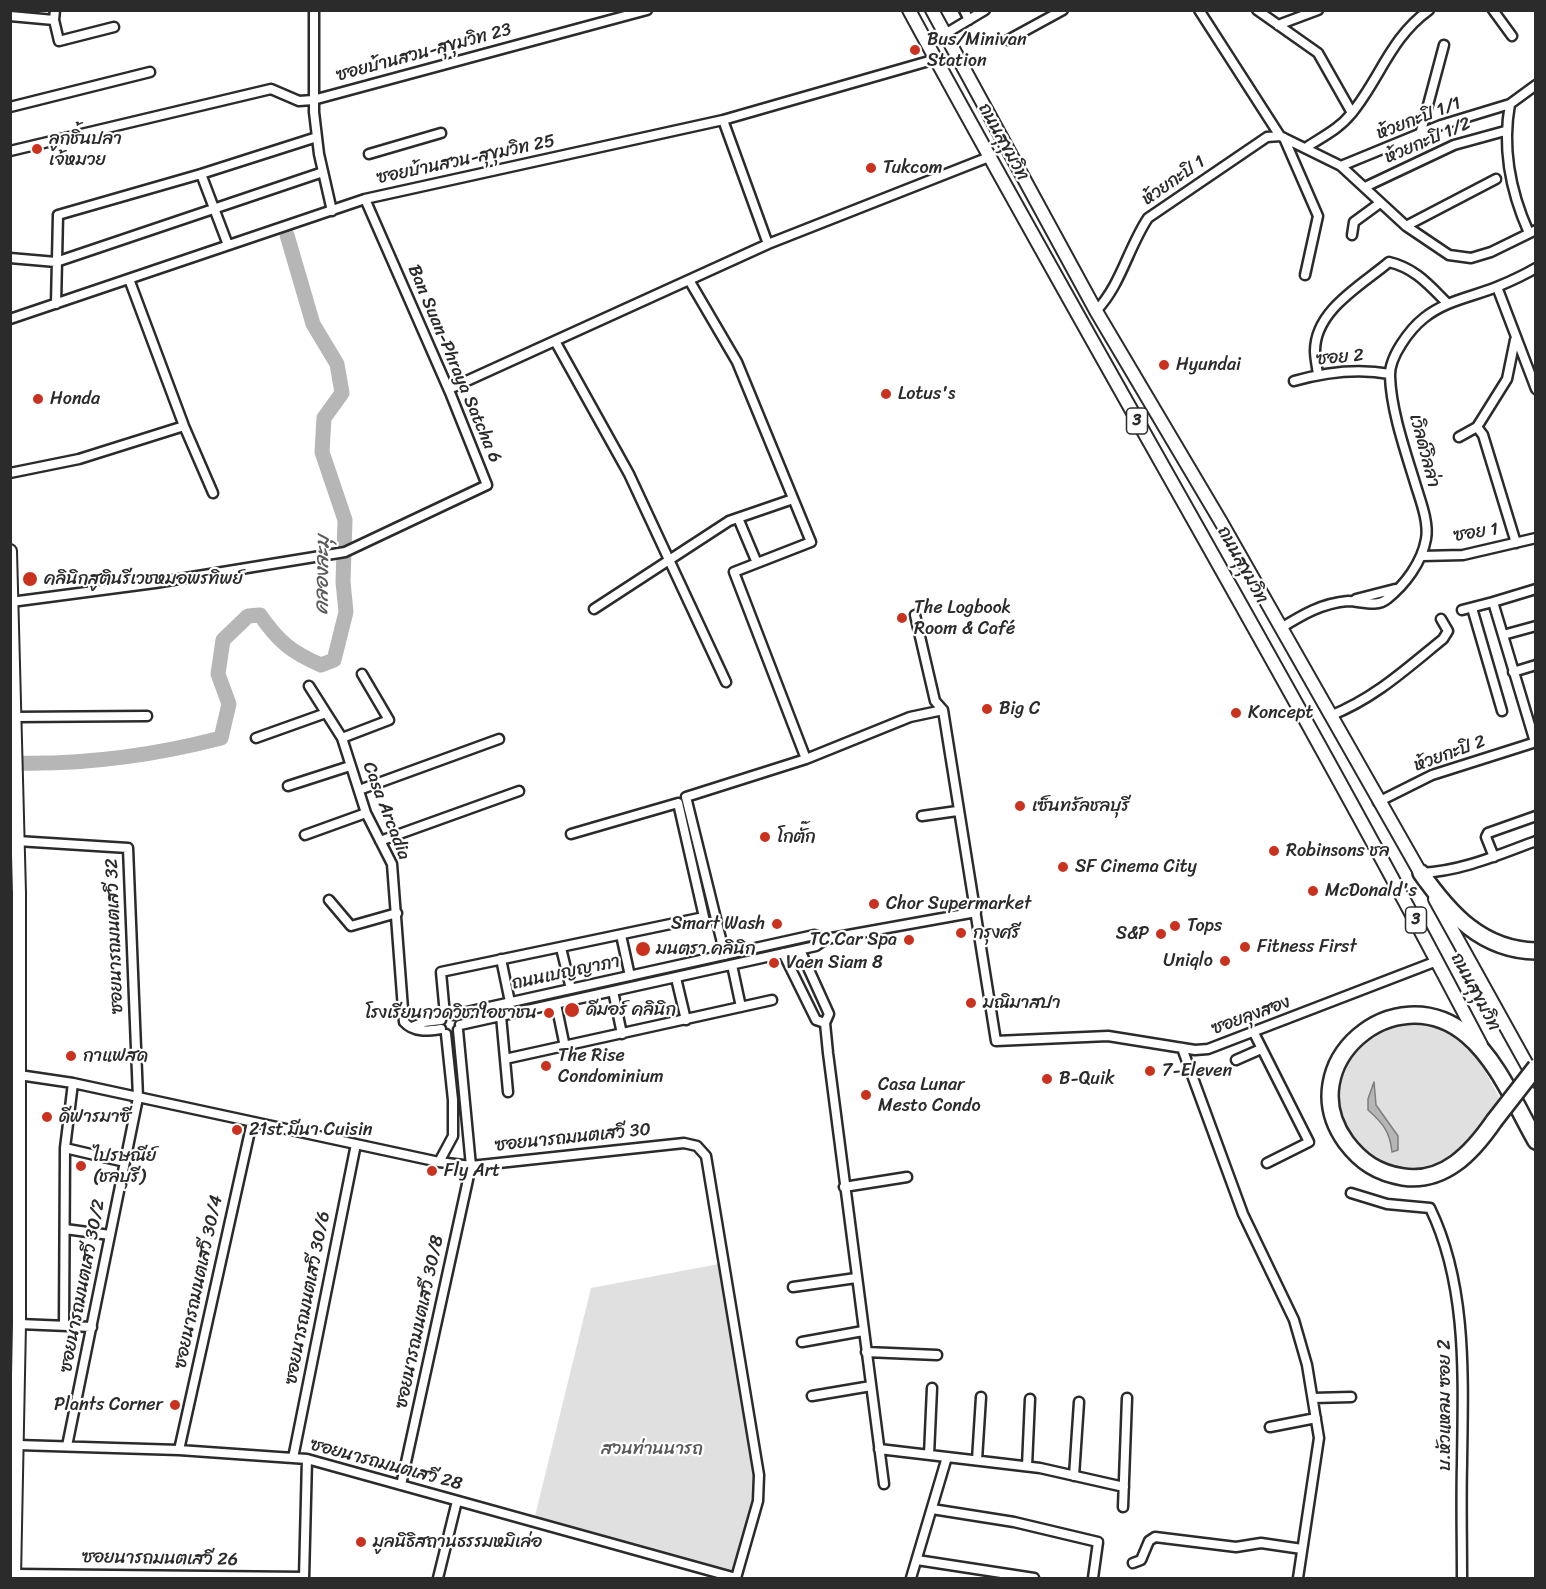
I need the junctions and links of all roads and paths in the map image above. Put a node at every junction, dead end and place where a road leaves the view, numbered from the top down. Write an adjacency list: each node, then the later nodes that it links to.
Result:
1 (55, 10): 15 (street)
2 (314, 10): 26 (street)
3 (647, 10): 26 (street, ซอยบ้านสวน-สุขุมวิท 23)
4 (909, 10): 23 (main road, ถนนสุขุมวิท / 3)
5 (932, 10): 19 (main road, ถนนสุขุมวิท / 3)
6 (964, 10): 16 (street)
7 (985, 10): 16 (street)
8 (1199, 10): 35 (street)
9 (1257, 10): 17 (street)
10 (1318, 10): 17 (street)
11 (1493, 10): 20 (street)
12 (1061, 11): 21 (street)
13 (1429, 11): 29 (street)
14 (10, 16): 15 (street)
15 (54, 20): 18 (street)
16 (969, 20): 19 (street)
17 (1278, 25): 29 (street)
18 (114, 27)
19 (945, 34): 63 (main road, ถนนสุขุมวิท / 3)
20 (1512, 36)
21 (1008, 40)
22 (1444, 45): 33 (street)
23 (936, 59): 30 (street, ซอยบ้านสวน-สุขุมวิท 25); 39 (main road, ถนนสุขุมวิท / 3)
24 (150, 72): 28 (street)
25 (1536, 85): 27 (street, ห้วยกะปิ 1/1)
26 (313, 100): 34 (street); 37 (street)
27 (1509, 104): 31 (street); 33 (street, ห้วยกะปิ 1/1)
28 (10, 107)
29 (1352, 113): 36 (street)
30 (723, 120): 45 (street, ซอยบ้านสวน-สุขุมวิท 25); 52 (street)
31 (1505, 131): 44 (street, ห้วยกะปิ 1/2); 50 (street)
32 (441, 133): 38 (street)
33 (1420, 135): 40 (street, ห้วยกะปิ 1/1)
34 (317, 137): 41 (street); 42 (street)
35 (1282, 137): 36 (street); 57 (street); 63 (street, ห้วยกะปิ 1)
36 (1307, 147): 40 (street)
37 (10, 151)
38 (369, 154)
39 (989, 157): 52 (street); 98 (main road, ถนนสุขุมวิท / 3)
40 (1341, 166): 44 (street)
41 (323, 172): 47 (street); 48 (street)
42 (201, 174): 47 (street); 55 (street)
43 (1496, 178): 49 (street)
44 (1365, 187): 46 (street)
45 (365, 199): 48 (street, ซอยบ้านสวน-สุขุมวิท 25); 70 (street, Ban Suan-Phraya Satcha 6)
46 (1380, 203): 49 (street); 51 (street)
47 (214, 210): 53 (street); 55 (street)
48 (332, 210): 53 (street, ซอยบ้านสวน-สุขุมวิท 25)
49 (1406, 226): 50 (street)
50 (1533, 231)
51 (1352, 235)
52 (768, 244): 59 (street)
53 (228, 245): 58 (street, ซอยบ้านสวน-สุขุมวิท 25)
54 (10, 258): 55 (street)
55 (56, 262): 62 (street)
56 (1536, 268): 60 (street)
57 (1305, 276)
58 (129, 279): 62 (street, ซอยบ้านสวน-สุขุมวิท 25); 72 (street)
59 (689, 280): 66 (street); 77 (street)
60 (1497, 287): 61 (street); 65 (street)
61 (1447, 303): 67 (street); 68 (street)
62 (56, 304): 64 (street, ซอยบ้านสวน-สุขุมวิท 25)
63 (1096, 311): 94 (main road, ถนนสุขุมวิท / 3)
64 (10, 319)
65 (1515, 340): 71 (street); 73 (street)
66 (555, 341): 70 (street); 83 (street)
67 (1318, 374): 68 (street, ซอย 2); 69 (street, ซอย 2)
68 (1390, 374): 82 (street, เวิลด์วิลล่า)
69 (1294, 381)
70 (449, 389): 87 (street, Ban Suan-Phraya Satcha 6)
71 (1536, 389)
72 (184, 426): 75 (street); 76 (street)
73 (1477, 427): 74 (street); 80 (street)
74 (1459, 437)
75 (10, 473)
76 (213, 494)
77 (793, 499): 78 (street); 84 (street)
78 (738, 518): 83 (street); 84 (street)
79 (1536, 538): 80 (street, ซอย 1)
80 (1516, 543): 82 (street, ซอย 1)
81 (10, 551): 87 (main road)
82 (1422, 556): 94 (street, เวิลด์วิลล่า)
83 (669, 560): 89 (street); 101 (street)
84 (757, 563): 113 (street)
85 (1536, 589): 86 (street)
86 (1493, 602): 88 (street); 95 (street)
87 (11, 603): 108 (main road)
88 (1472, 608): 90 (street); 104 (street)
89 (594, 609)
90 (1462, 610)
91 (915, 615): 103 (street)
92 (1441, 620): 107 (street)
93 (1536, 626): 95 (street)
94 (1281, 628): 96 (main road, ถนนสุขุมวิท / 3)
95 (1503, 635): 99 (street)
96 (1298, 659): 98 (main road); 107 (main road, ถนนสุขุมวิท / 3)
97 (1536, 665): 99 (street)
98 (1278, 672): 142 (main road, ถนนสุขุมวิท / 3)
99 (1513, 672): 112 (street)
100 (362, 674): 110 (street)
101 (726, 682)
102 (309, 686): 105 (street, Casa Arcadia)
103 (943, 710): 113 (street); 119 (street)
104 (1502, 711)
105 (326, 713): 109 (street); 110 (street, Casa Arcadia)
106 (147, 716): 108 (street)
107 (1330, 716): 118 (main road, ถนนสุขุมวิท / 3)
108 (14, 717): 125 (main road)
109 (256, 738)
110 (342, 738): 114 (street, Casa Arcadia)
111 (499, 739): 116 (street)
112 (1535, 742): 118 (street, ห้วยกะปิ 2)
113 (806, 759): 139 (street)
114 (351, 766): 115 (street); 116 (street, Casa Arcadia)
115 (288, 786)
116 (359, 790): 120 (street, Casa Arcadia)
117 (519, 791): 126 (street)
118 (1378, 802): 129 (main road, ถนนสุขุมวิท / 3)
119 (957, 811): 121 (street); 131 (street)
120 (366, 813): 124 (street); 126 (street, Casa Arcadia)
121 (922, 816)
122 (1536, 816): 128 (street)
123 (571, 834): 133 (street)
124 (305, 835)
125 (18, 841): 169 (main road); 173 (street, ซอยนารถมนตเสวี 32)
126 (380, 841): 132 (street, Casa Arcadia)
127 (1536, 841): 128 (street)
128 (1494, 857): 129 (street)
129 (1421, 873): 137 (highway); 170 (main road, ถนนสุขุมวิท / 3)
130 (330, 900): 132 (street)
131 (976, 912): 134 (street, ถนนเบญญาภา); 163 (street, ซอยลุงสอง)
132 (397, 913): 157 (street, Casa Arcadia)
133 (621, 935): 135 (street); 145 (street)
134 (826, 939): 136 (street, ถนนเบญญาภา); 139 (street, ถนนเบญญาภา)
135 (561, 948): 141 (street); 148 (street)
136 (800, 950): 138 (street, ถนนเบญญาภา); 158 (street)
137 (1536, 951)
138 (783, 954): 143 (street, ถนนเบญญาภา); 158 (street)
139 (725, 955): 140 (street, ถนนเบญญาภา)
140 (708, 958): 144 (street); 145 (street, ถนนเบญญาภา)
141 (501, 959): 152 (street); 157 (street)
142 (1437, 961): 160 (street, ซอยลุงสอง); 167 (main road, ถนนสุขุมวิท / 3)
143 (732, 965): 144 (street, ถนนเบญญาภา); 154 (street)
144 (710, 970): 146 (street, ถนนเบญญาภา)
145 (630, 976): 147 (street, ถนนเบญญาภา)
146 (676, 978): 149 (street, ถนนเบญญาภา); 156 (street)
147 (588, 985): 148 (street, ถนนเบญญาภา); 150 (street)
148 (570, 989): 152 (street, ถนนเบญญาภา)
149 (613, 992): 150 (street, ถนนเบญญาภา); 161 (street)
150 (590, 996): 153 (street, ถนนเบญญาภา)
151 (772, 1000): 154 (street)
152 (510, 1002): 157 (street, ถนนเบญญาภา)
153 (556, 1004): 155 (street, ถนนเบญญาภา); 162 (street)
154 (741, 1007): 156 (street)
155 (501, 1016): 159 (street, ถนนเบญญาภา); 165 (street)
156 (686, 1020): 161 (street)
157 (445, 1022): 159 (street); 159 (street, ถนนเบญญาภา); 174 (street)
158 (825, 1023): 185 (street)
159 (459, 1027): 175 (street, ซอยนารถมนตเสวี 30/8)
160 (1254, 1033): 163 (street, ซอยลุงสอง); 164 (street)
161 (622, 1034): 162 (street)
162 (565, 1047): 165 (street)
163 (1182, 1048): 204 (street)
164 (1261, 1050): 166 (street); 182 (street)
165 (505, 1059): 172 (street)
166 (1236, 1060)
167 (1489, 1060): 168 (highway, bridge); 177 (highway, ถนนสุขุมวิท / 3)
168 (1536, 1067)
169 (19, 1075): 171 (street, ซอยนารถมนตเสวี 30); 191 (main road)
170 (1536, 1081)
171 (73, 1083): 173 (street, ซอยนารถมนตเสวี 30); 179 (street)
172 (508, 1092)
173 (138, 1098): 176 (street, ซอยนารถมนตเสวี 30); 180 (street, ซอยนารถมนตเสวี 30/2)
174 (453, 1100): 175 (street); 181 (street)
175 (465, 1100): 183 (street, ซอยนารถมนตเสวี 30/8)
176 (252, 1122): 178 (street, ซอยนารถมนตเสวี 30); 212 (street, ซอยนารถมนตเสวี 30/4)
177 (1536, 1141)
178 (356, 1144): 181 (street, ซอยนารถมนตเสวี 30); 215 (street, ซอยนารถมนตเสวี 30/6)
179 (65, 1148): 180 (street); 187 (street)
180 (125, 1162): 188 (street, ซอยนารถมนตเสวี 30/2)
181 (439, 1162): 183 (street, ซอยนารถมนตเสวี 30)
182 (1267, 1163)
183 (471, 1166): 222 (street, ซอยนารถมนตเสวี 30/8); 233 (street, ซอยนารถมนตเสวี 30)
184 (907, 1177): 185 (street)
185 (844, 1187): 189 (street)
186 (1351, 1193): 238 (street, บ.หัวแหลม ซอย 2)
187 (65, 1229): 188 (street); 192 (street)
188 (110, 1235): 193 (street, ซอยนารถมนตเสวี 30/2)
189 (856, 1278): 190 (street); 194 (street)
190 (793, 1287)
191 (19, 1324): 192 (street); 209 (main road)
192 (64, 1326): 193 (street)
193 (92, 1327): 210 (street, ซอยนารถมนตเสวี 30/2)
194 (863, 1331): 195 (street); 196 (street)
195 (802, 1342)
196 (866, 1352): 197 (street); 198 (street)
197 (937, 1355)
198 (871, 1386): 200 (street); 211 (street)
199 (932, 1388): 213 (street)
200 (812, 1396)
201 (981, 1397): 217 (street)
202 (1351, 1397): 204 (street)
203 (1127, 1398): 223 (street)
204 (1312, 1398): 207 (street)
205 (1030, 1399): 219 (street)
206 (1079, 1402): 220 (street)
207 (1316, 1418): 208 (street); 227 (street)
208 (1270, 1427)
209 (16, 1438): 210 (street, ซอยนารถมนตเสวี 28); 218 (main road)
210 (67, 1446): 212 (street, ซอยนารถมนตเสวี 28)
211 (879, 1449): 213 (street); 221 (street)
212 (179, 1450): 215 (street, ซอยนารถมนตเสวี 28)
213 (929, 1455): 214 (street)
214 (947, 1457): 217 (street); 226 (street)
215 (293, 1458): 216 (street, ซอยนารถมนตเสวี 28)
216 (307, 1459): 222 (street, ซอยนารถมนตเสวี 28); 231 (street)
217 (977, 1460): 219 (street)
218 (14, 1465): 230 (main road)
219 (1027, 1466): 220 (street)
220 (1074, 1476): 223 (street)
221 (884, 1484)
222 (401, 1485): 224 (street, ซอยนารถมนตเสวี 28)
223 (1124, 1487): 225 (street)
224 (458, 1501): 232 (street); 233 (street, ซอยนารถมนตเสวี 28)
225 (1123, 1507)
226 (932, 1509): 228 (street); 236 (street)
227 (1302, 1549): 229 (street); 237 (street)
228 (917, 1560): 234 (street); 235 (street)
229 (1133, 1563)
230 (14, 1576): 231 (street, ซอยนารถมนตเสวี 26)
231 (304, 1578)
232 (438, 1578)
233 (736, 1578)
234 (911, 1578)
235 (1034, 1578)
236 (1093, 1578)
237 (1298, 1578)
238 (1462, 1578)

